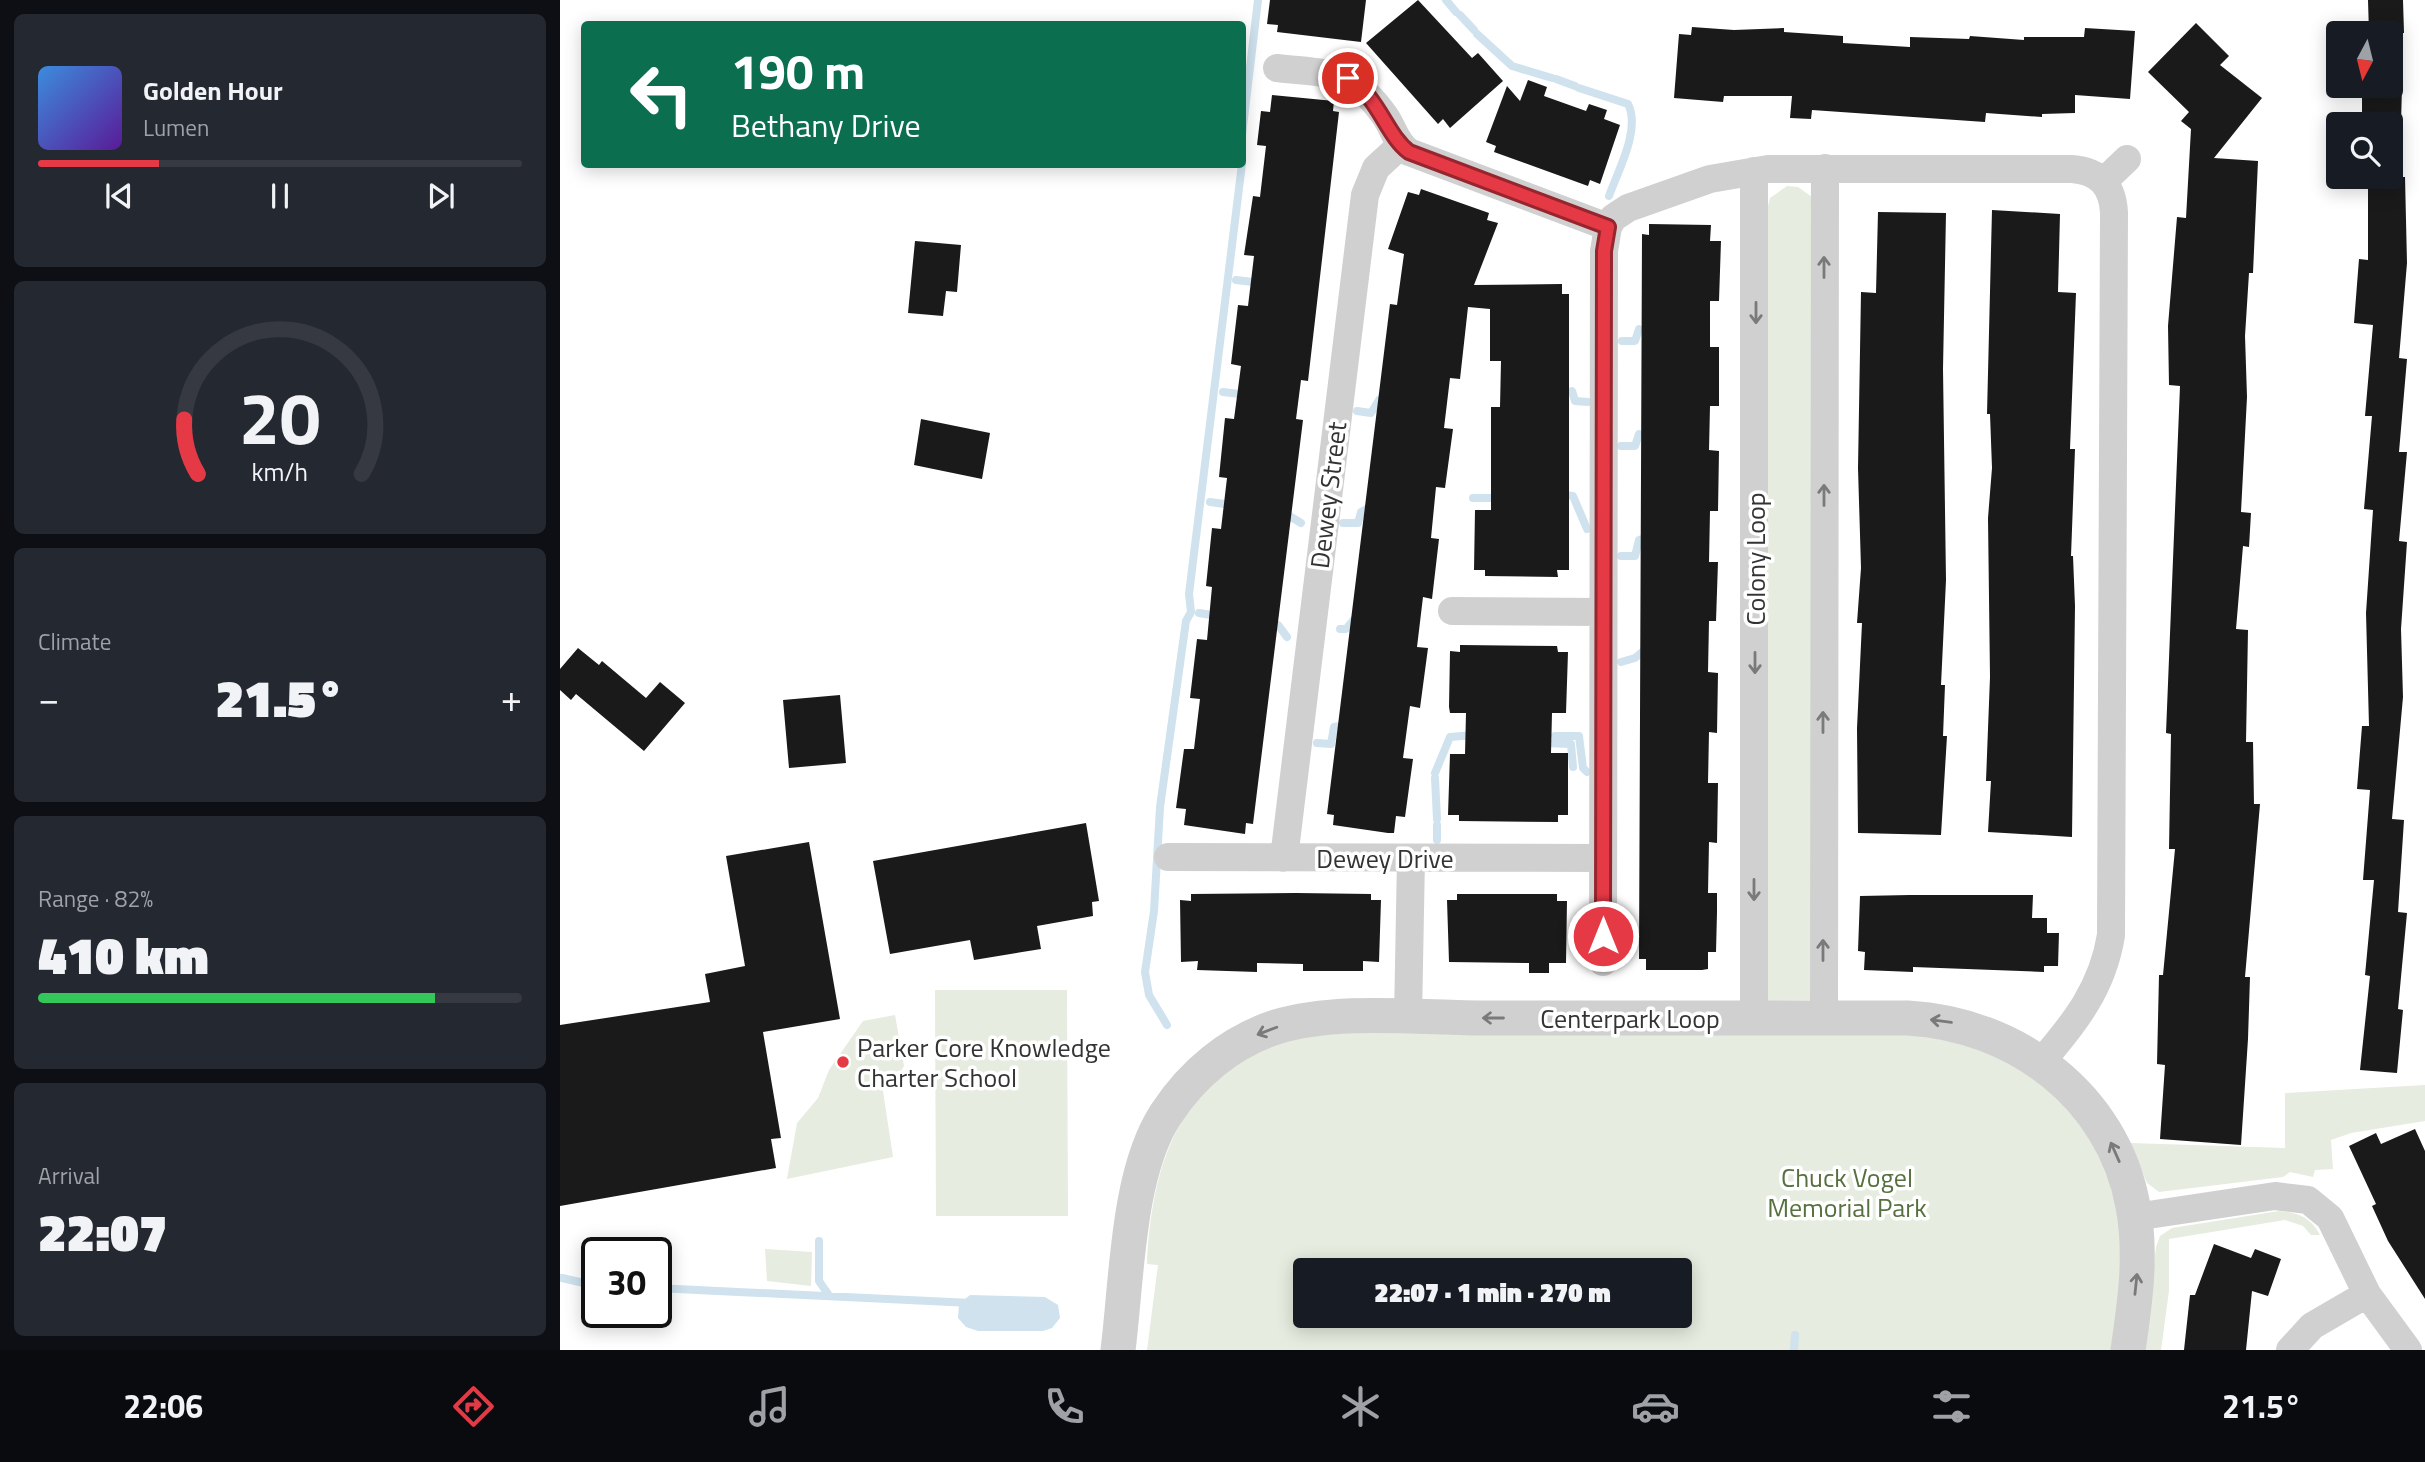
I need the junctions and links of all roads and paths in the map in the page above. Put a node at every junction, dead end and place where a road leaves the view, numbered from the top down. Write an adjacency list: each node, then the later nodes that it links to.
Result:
1 (1276, 68): 2 (street)
2 (1401, 145): 7 (street); 11 (street, Dewey Street)
3 (2127, 159): 6 (street)
4 (1825, 168): 5 (street); 6 (street); 17 (street, one-way to 4)
5 (1754, 171): 7 (street); 16 (street, Colony Loop, one-way to 16)
6 (2104, 181): 18 (street)
7 (1608, 227): 9 (street)
8 (1452, 611): 9 (street)
9 (1603, 612): 13 (street)
10 (1168, 857): 11 (street, Dewey Drive)
11 (1284, 858): 12 (street, Dewey Drive)
12 (1412, 858): 13 (street, Dewey Drive); 15 (street)
13 (1603, 858): 14 (street)
14 (1603, 962)
15 (1408, 1017): 16 (street, Centerpark Loop, one-way to 15); 21 (street, Centerpark Loop, one-way to 21)
16 (1754, 1018): 17 (street, Centerpark Loop)
17 (1824, 1018): 18 (street, Centerpark Loop, one-way to 17)
18 (2041, 1062): 19 (street, Centerpark Loop, one-way to 18)
19 (2135, 1217): 20 (street); 22 (street, Centerpark Loop, one-way to 19)
20 (2367, 1294): 23 (street); 24 (street)
21 (1118, 1350)
22 (2128, 1350)
23 (2290, 1350)
24 (2408, 1350)

